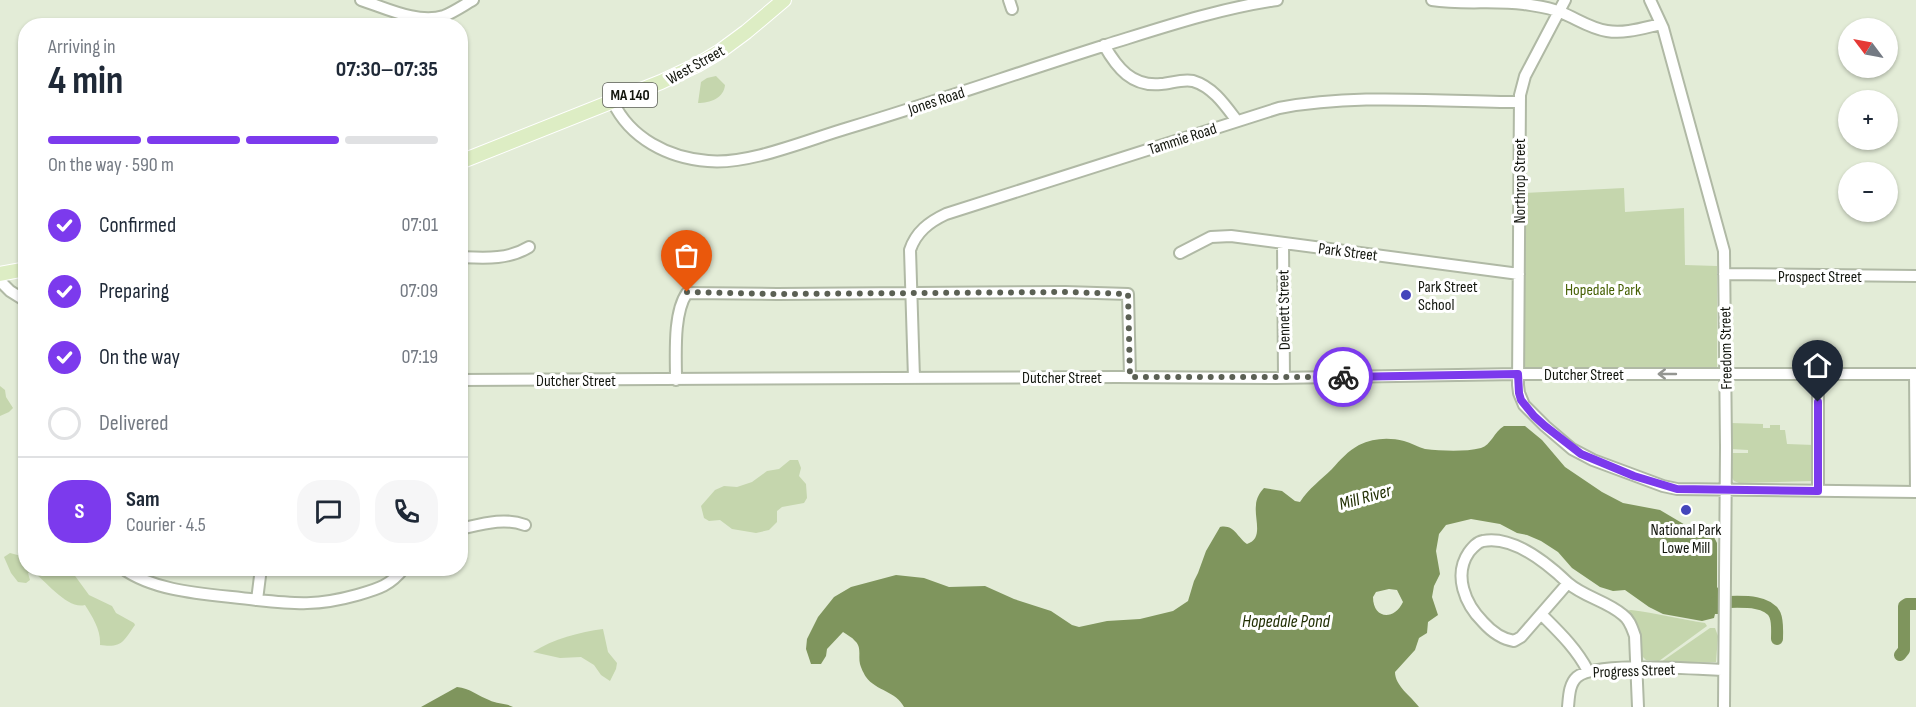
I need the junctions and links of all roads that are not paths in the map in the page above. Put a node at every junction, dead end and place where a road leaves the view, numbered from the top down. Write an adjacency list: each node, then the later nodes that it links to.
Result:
1 (361, 0): 2 (street)
2 (474, 0)
3 (784, 0): 11 (main road, West Street / MA 140)
4 (1277, 0): 10 (street, Jones Road)
5 (1432, 0): 8 (street)
6 (1565, 0): 8 (street, Northrop Street)
7 (1650, 0): 9 (street, Freedom Street)
8 (1559, 11): 9 (street); 12 (street, Northrop Street)
9 (1661, 24): 22 (street, Freedom Street)
10 (1104, 45): 11 (street, Jones Road); 13 (street)
11 (612, 102): 14 (main road, West Street / MA 140)
12 (1520, 102): 13 (street, Tammie Road); 21 (street, Northrop Street)
13 (1237, 121): 25 (street, Tammie Road)
14 (468, 159)
15 (1283, 243): 17 (street, Park Street); 21 (street, Park Street); 33 (street, Dennett Street)
16 (529, 247): 18 (street)
17 (1180, 254)
18 (468, 257)
19 (18, 271): 20 (main road)
20 (0, 274)
21 (1519, 274): 27 (street, Northrop Street)
22 (1724, 274): 23 (street, Prospect Street); 29 (street, Freedom Street)
23 (1916, 276)
24 (0, 281): 26 (street)
25 (912, 293): 31 (street); 32 (street, Tammie Road); 35 (street)
26 (18, 296)
27 (1518, 374): 29 (street, Dutcher Street, one-way to 27); 33 (street, Dutcher Street); 36 (street, Northrop Street)
28 (1916, 374): 30 (street, Dutcher Street); 38 (street)
29 (1725, 375): 30 (street, Dutcher Street); 36 (street, Freedom Street)
30 (1818, 375): 37 (street)
31 (1130, 377): 32 (street, Dutcher Street); 33 (street, Dutcher Street)
32 (914, 378): 35 (street, Dutcher Street)
33 (1284, 378)
34 (468, 380): 35 (street, Dutcher Street)
35 (676, 380)
36 (1725, 490): 37 (street, Northrop Street); 48 (street, Freedom Street)
37 (1818, 491): 38 (street, Northrop Street)
38 (1916, 492)
39 (525, 525): 40 (street)
40 (468, 528)
41 (135, 576): 45 (street)
42 (260, 576): 45 (street)
43 (397, 576): 45 (street)
44 (1568, 583): 46 (street); 46 (street); 47 (street)
45 (256, 600)
46 (1540, 614): 49 (street)
47 (1637, 668): 48 (street, Progress Street); 49 (street, Progress Street); 51 (street)
48 (1724, 670): 52 (street, Freedom Street)
49 (1588, 671): 50 (street, Progress Street)
50 (1568, 707)
51 (1638, 707)
52 (1724, 707)

